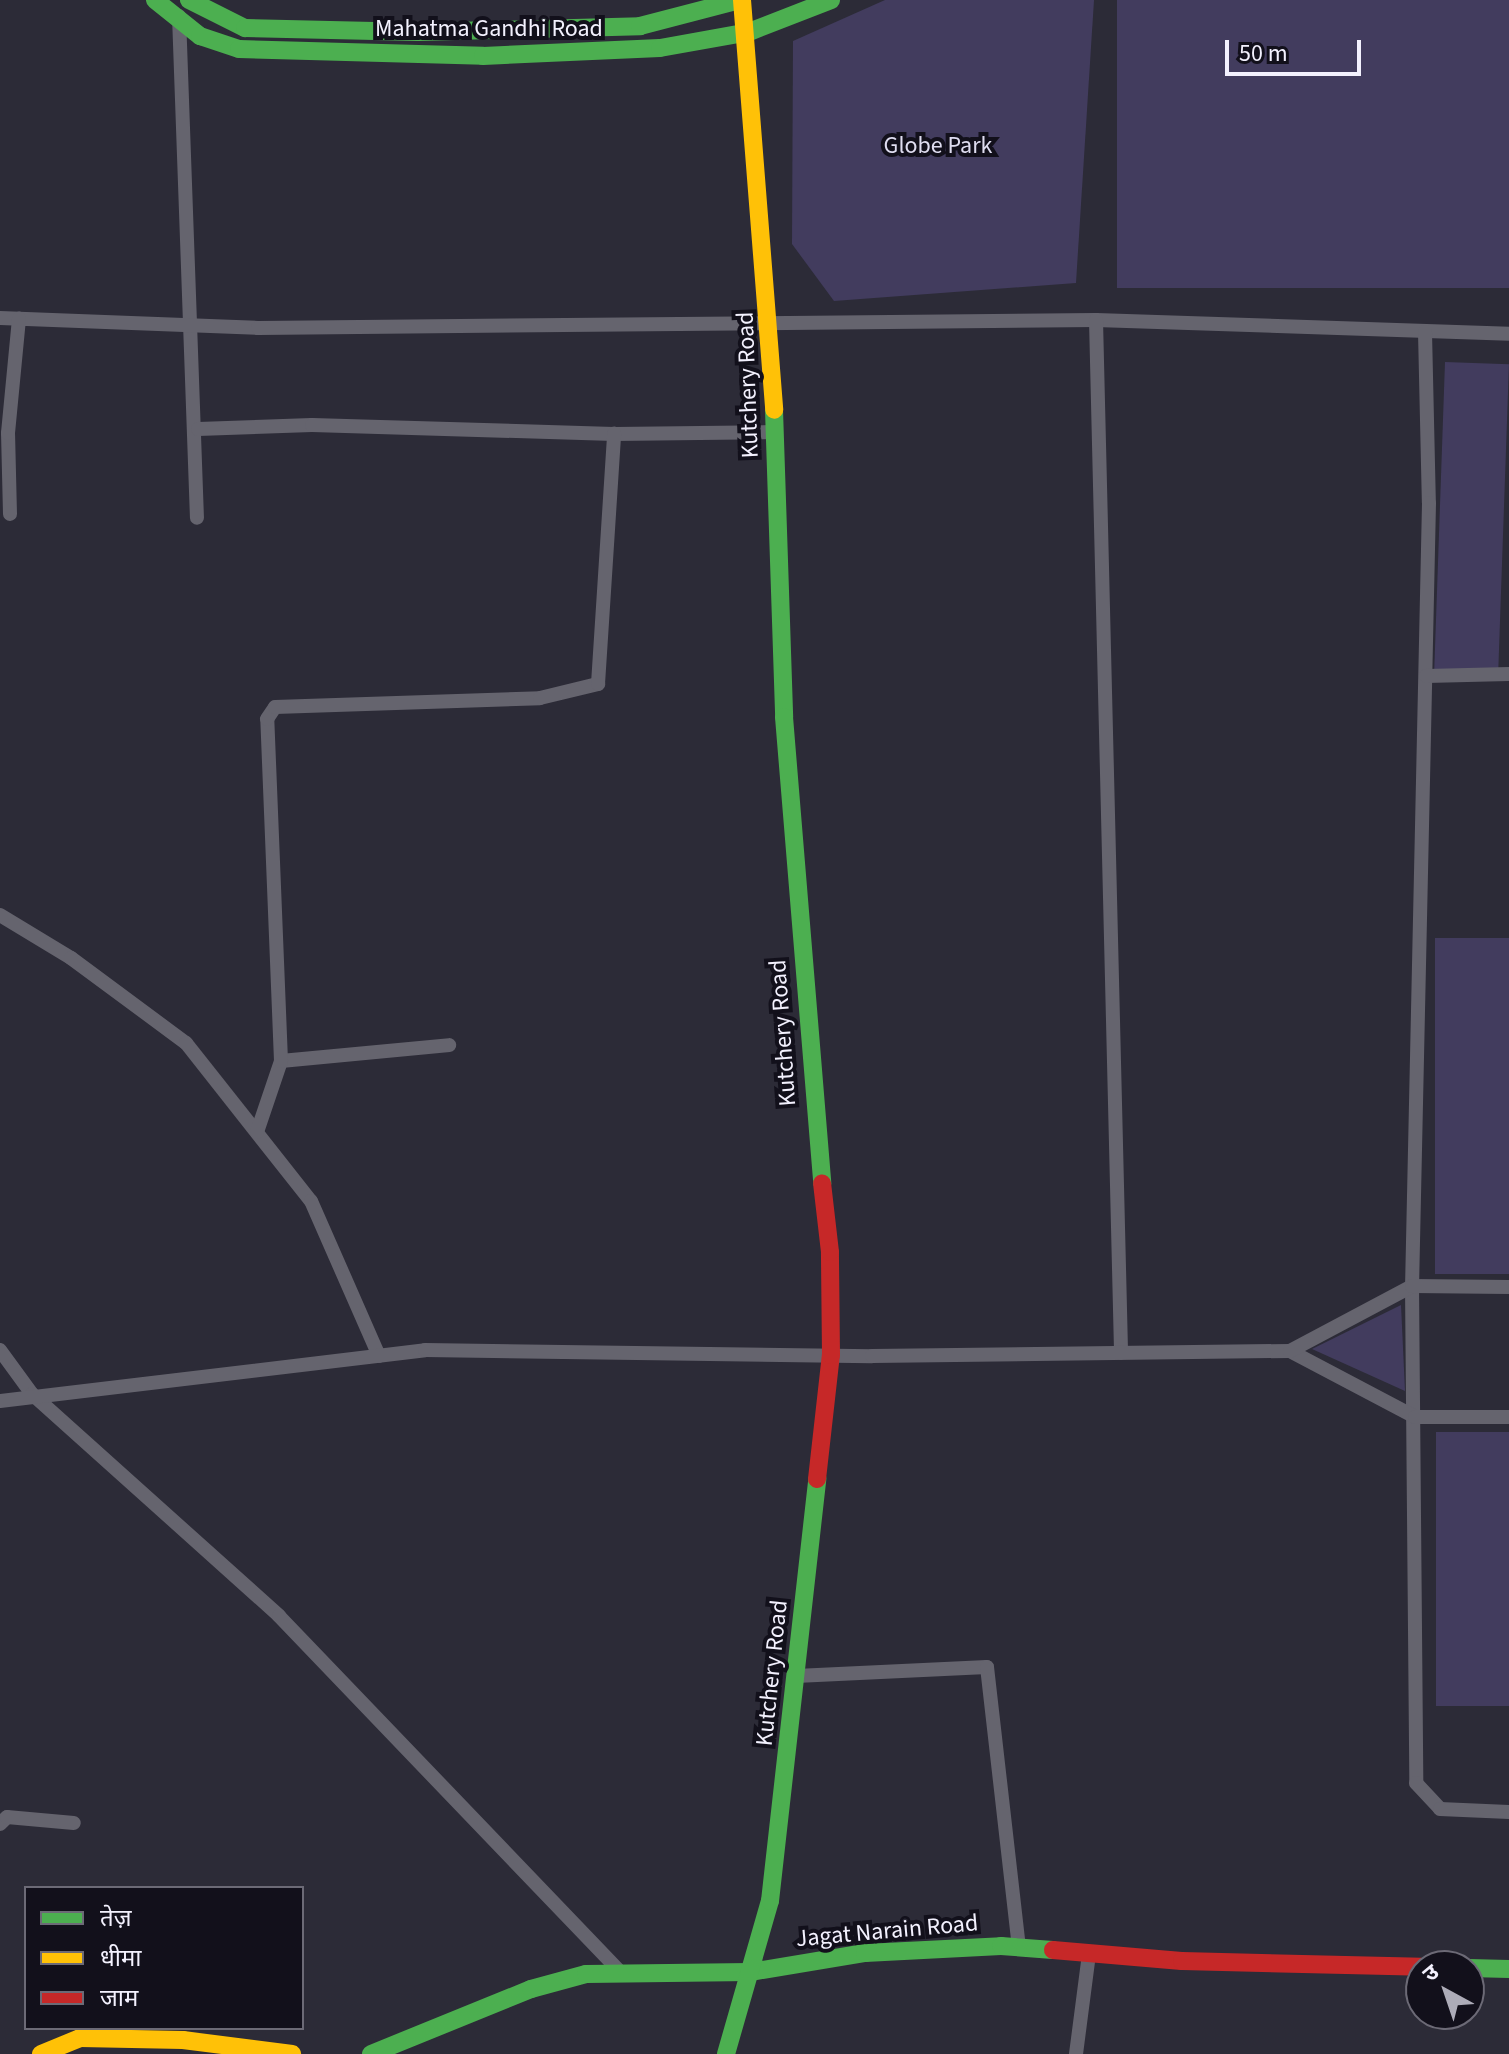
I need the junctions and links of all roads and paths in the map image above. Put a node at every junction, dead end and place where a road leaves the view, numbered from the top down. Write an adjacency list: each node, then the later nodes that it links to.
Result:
1 (155, 0): 4 (street, Mahatma Gandhi Road)
2 (741, 0): 5 (street, Mahatma Gandhi Road); 6 (street, Kutchery Road)
3 (831, 0): 6 (street, Mahatma Gandhi Road)
4 (184, 6): 5 (street, Mahatma Gandhi Road); 7 (street, Mahatma Gandhi Road); 11 (street)
5 (418, 32): 7 (street)
6 (749, 32): 7 (street, Mahatma Gandhi Road); 12 (street, Kutchery Road)
7 (421, 55)
8 (0, 318): 9 (street)
9 (19, 319): 11 (street); 18 (street)
10 (1096, 320): 12 (street); 13 (street); 30 (street)
11 (188, 326): 12 (street); 15 (street)
12 (771, 327): 16 (street, Kutchery Road)
13 (1425, 332): 14 (street); 21 (street)
14 (1509, 334)
15 (198, 429): 17 (street); 19 (street)
16 (774, 432): 17 (street); 31 (street, Kutchery Road)
17 (614, 434): 24 (street)
18 (10, 514)
19 (197, 518)
20 (1509, 674): 21 (street)
21 (1426, 676): 26 (street)
22 (0, 915): 25 (street)
23 (449, 1045): 24 (street)
24 (281, 1061): 25 (street)
25 (257, 1132): 32 (street)
26 (1412, 1286): 27 (street); 29 (street); 35 (street)
27 (1509, 1287)
28 (0, 1350): 33 (street)
29 (1290, 1351): 30 (street); 35 (street)
30 (1121, 1353): 31 (street)
31 (831, 1355): 32 (street); 37 (street, Kutchery Road)
32 (379, 1356): 33 (street)
33 (32, 1394): 34 (street); 47 (street)
34 (0, 1401)
35 (1415, 1417): 36 (street); 38 (street)
36 (1509, 1417)
37 (796, 1676): 41 (street); 46 (street, Kutchery Road)
38 (1509, 1812)
39 (74, 1823): 40 (street)
40 (0, 1824)
41 (1019, 1948): 42 (street, Jagat Narain Road); 46 (street, Jagat Narain Road)
42 (1089, 1954): 43 (street, Jagat Narain Road); 52 (street)
43 (1405, 1967)
44 (1485, 1968): 45 (street)
45 (1509, 1969)
46 (750, 1972): 47 (street, Jagat Narain Road); 48 (street, Kutchery Road)
47 (622, 1974): 51 (street, Jagat Narain Road)
48 (730, 2053)
49 (41, 2054): 50 (street)
50 (292, 2054)
51 (371, 2054)
52 (1076, 2054)

